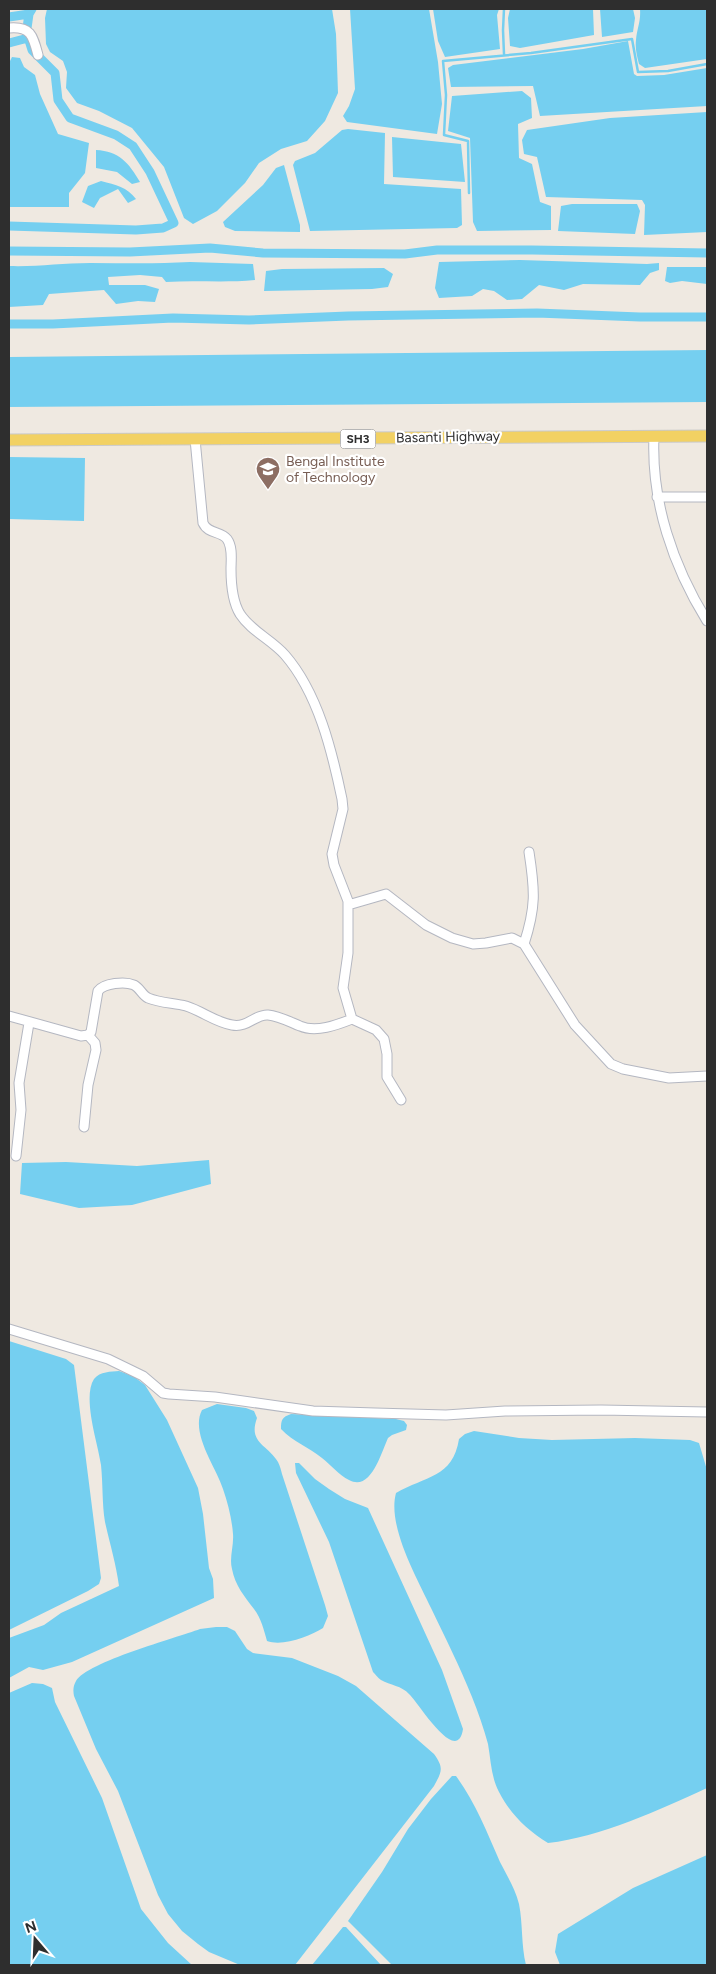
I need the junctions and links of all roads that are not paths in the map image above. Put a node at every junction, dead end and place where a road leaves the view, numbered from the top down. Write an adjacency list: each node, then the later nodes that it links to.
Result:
1 (9, 28): 2 (street)
2 (38, 55)
3 (654, 436): 4 (main road, Basanti Highway / SH3); 5 (main road, Basanti Highway / SH3); 7 (street)
4 (707, 436)
5 (195, 439): 6 (main road, Basanti Highway / SH3); 11 (street)
6 (9, 440)
7 (657, 497): 8 (street); 9 (street)
8 (707, 497)
9 (707, 621)
10 (529, 852): 12 (street)
11 (348, 905): 12 (street); 14 (street)
12 (524, 944): 17 (street)
13 (9, 1016): 15 (street)
14 (352, 1019): 16 (street); 20 (street)
15 (29, 1022): 16 (street); 19 (street)
16 (88, 1035): 21 (street)
17 (707, 1076)
18 (9, 1083): 19 (street)
19 (20, 1086): 22 (street)
20 (400, 1100)
21 (84, 1127)
22 (16, 1156)
23 (9, 1330): 24 (street)
24 (707, 1412)

